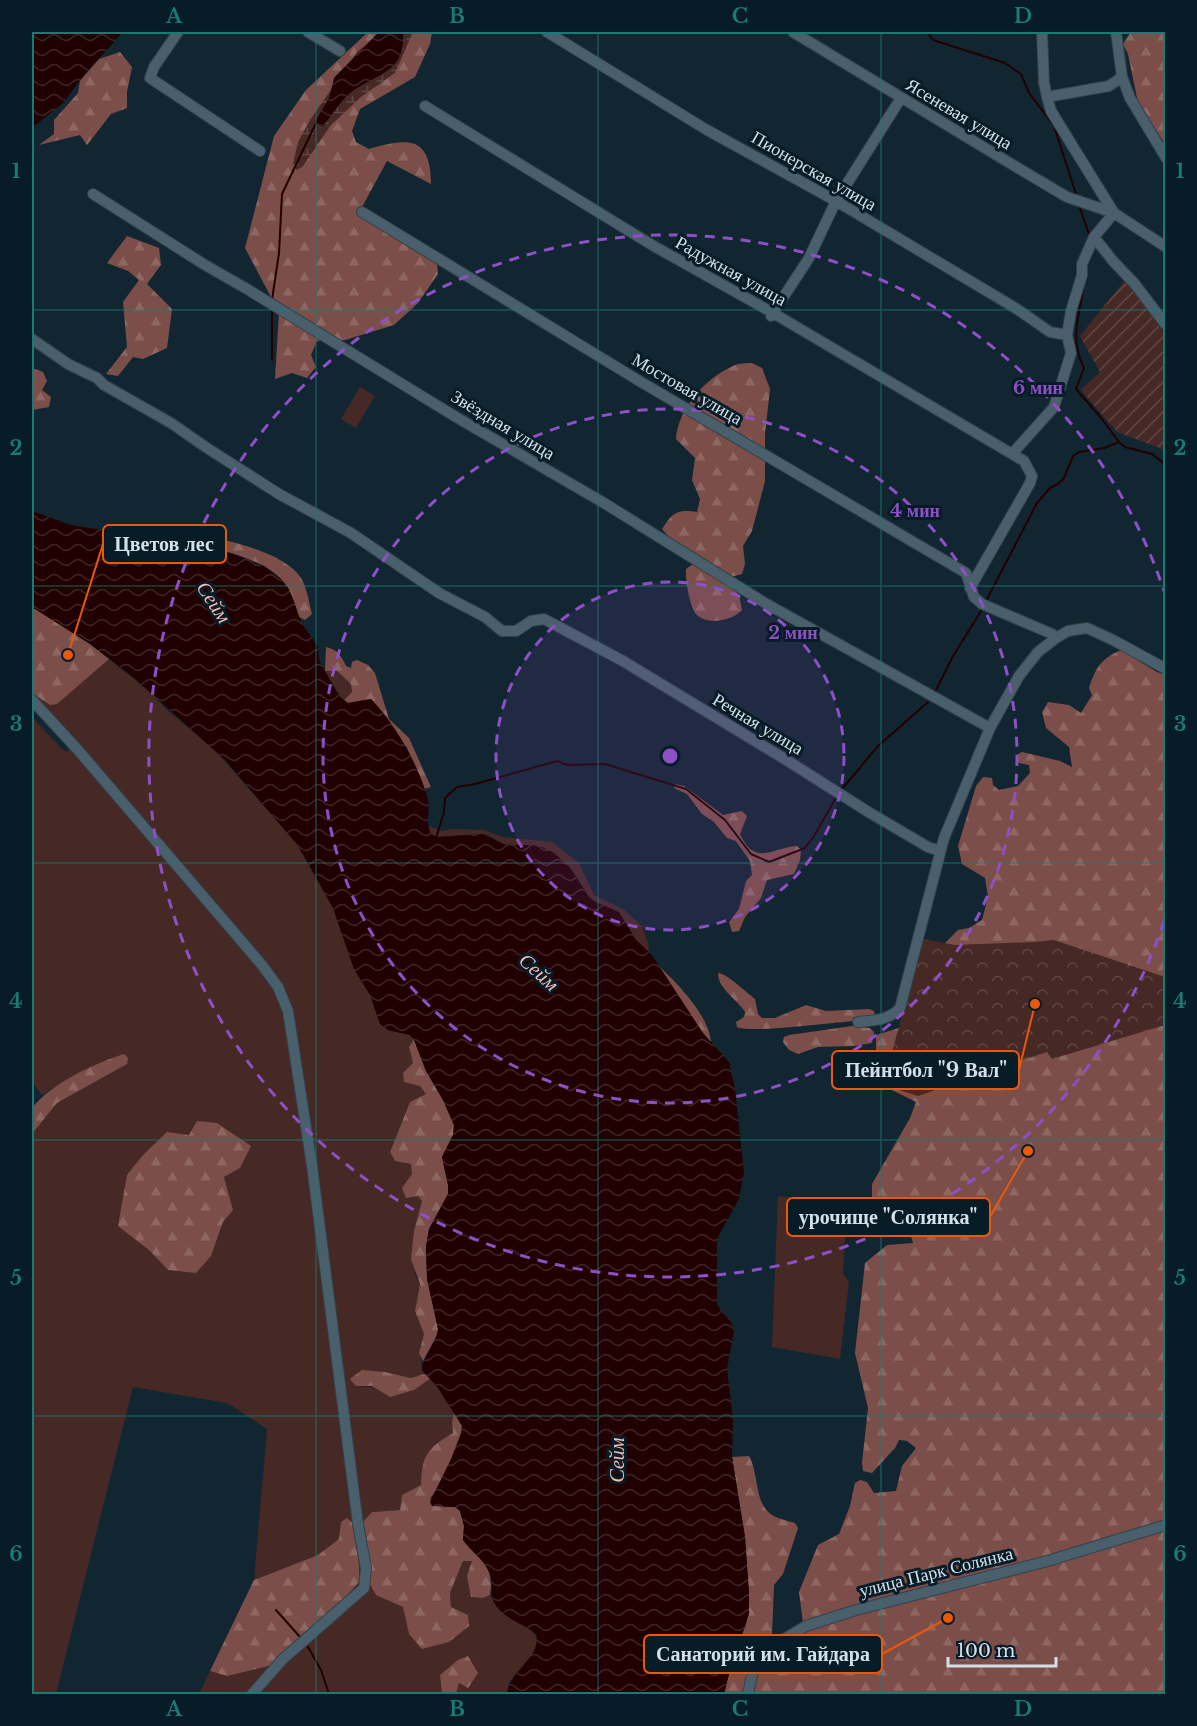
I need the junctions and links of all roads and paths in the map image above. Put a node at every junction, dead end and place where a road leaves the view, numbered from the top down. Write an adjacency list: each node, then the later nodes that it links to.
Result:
1 (178, 32): 12 (street)
2 (308, 32): 7 (street)
3 (547, 32): 15 (street, Пионерская улица)
4 (1042, 32): 9 (street)
5 (1116, 32): 8 (street)
6 (799, 33): 10 (street, Ясеневая улица)
7 (340, 51)
8 (1122, 77): 9 (street); 13 (street)
9 (1047, 97): 17 (street)
10 (901, 98): 15 (street); 17 (street, Ясеневая улица)
11 (425, 106): 20 (street, Радужная улица)
12 (260, 151)
13 (1166, 158)
14 (93, 194): 29 (street, Звёздная улица)
15 (836, 201): 20 (street); 22 (street, Пионерская улица)
16 (362, 212): 25 (street, Мостовая улица)
17 (1114, 213): 18 (street); 19 (street)
18 (1094, 237): 21 (street); 22 (street)
19 (1166, 247)
20 (772, 314): 24 (street, Радужная улица)
21 (1166, 325)
22 (1066, 335): 24 (street)
23 (32, 339): 30 (street, Речная улица)
24 (1012, 454): 25 (street, Радужная улица)
25 (970, 588): 26 (street, Мостовая улица)
26 (1056, 638): 27 (street); 29 (street)
27 (1166, 669)
28 (32, 700): 33 (street)
29 (990, 728): 30 (street)
30 (940, 851): 31 (street)
31 (858, 1022)
32 (1166, 1525): 34 (street, улица Парк Солянка)
33 (252, 1695)
34 (748, 1695)

